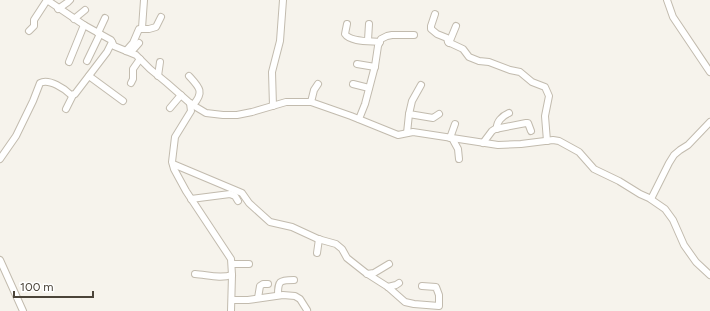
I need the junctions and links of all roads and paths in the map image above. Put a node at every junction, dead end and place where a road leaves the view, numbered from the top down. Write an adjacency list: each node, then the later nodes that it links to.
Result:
1 (47, 0): 6 (street); 17 (street)
2 (70, 0): 6 (street)
3 (144, 0): 16 (street)
4 (283, 0): 46 (street)
5 (667, 0): 32 (street)
6 (58, 8): 11 (street)
7 (85, 10): 11 (street)
8 (435, 14): 24 (street)
9 (161, 17): 16 (street)
10 (105, 18): 18 (street)
11 (74, 19): 14 (street)
12 (347, 24): 20 (street)
13 (369, 24): 20 (street)
14 (84, 25): 18 (street); 28 (street)
15 (456, 26): 24 (street)
16 (142, 28): 25 (street)
17 (29, 31)
18 (99, 33): 21 (street); 27 (street)
19 (414, 35): 22 (street)
20 (368, 40): 22 (street)
21 (112, 42): 25 (street); 33 (street)
22 (380, 42): 31 (street)
23 (139, 43): 25 (street)
24 (449, 43): 59 (street)
25 (129, 52): 26 (street)
26 (140, 59): 34 (street); 36 (street)
27 (87, 61)
28 (69, 62)
29 (160, 62): 34 (street)
30 (357, 64): 31 (street)
31 (375, 67): 40 (street)
32 (710, 72)
33 (89, 76): 41 (street); 43 (street)
34 (158, 76): 42 (street)
35 (189, 76): 45 (street)
36 (131, 83)
37 (318, 84): 44 (street)
38 (353, 84): 40 (street)
39 (421, 85): 50 (street)
40 (369, 88): 52 (street)
41 (73, 95): 48 (street); 62 (street)
42 (181, 95): 45 (street); 47 (street)
43 (123, 101)
44 (311, 102): 46 (street); 52 (street)
45 (191, 104): 46 (street); 63 (street)
46 (273, 106)
47 (170, 108)
48 (66, 109)
49 (509, 113): 55 (street)
50 (409, 114): 51 (street); 57 (street)
51 (439, 114)
52 (359, 119): 57 (street)
53 (710, 122): 65 (street)
54 (455, 124): 58 (street)
55 (497, 129): 56 (street); 60 (street)
56 (530, 130)
57 (407, 133): 58 (street)
58 (451, 138): 60 (street); 61 (street)
59 (547, 141): 60 (street); 65 (street)
60 (483, 143)
61 (459, 159)
62 (0, 160)
63 (172, 164): 64 (street); 67 (street)
64 (191, 199): 66 (street); 70 (street)
65 (651, 199): 76 (street)
66 (238, 200)
67 (319, 239): 68 (street); 74 (street)
68 (317, 253)
69 (0, 260): 86 (street)
70 (232, 264): 71 (street); 75 (street)
71 (249, 264)
72 (389, 264): 74 (street)
73 (195, 274): 75 (street)
74 (367, 274): 81 (street)
75 (232, 275): 84 (street)
76 (710, 275)
77 (294, 280): 82 (street)
78 (399, 283): 81 (street)
79 (268, 284): 83 (street)
80 (422, 286): 81 (street)
81 (388, 287)
82 (278, 295): 83 (street); 85 (street)
83 (258, 298): 84 (street)
84 (232, 300): 87 (street)
85 (307, 310)
86 (23, 311)
87 (231, 311)

